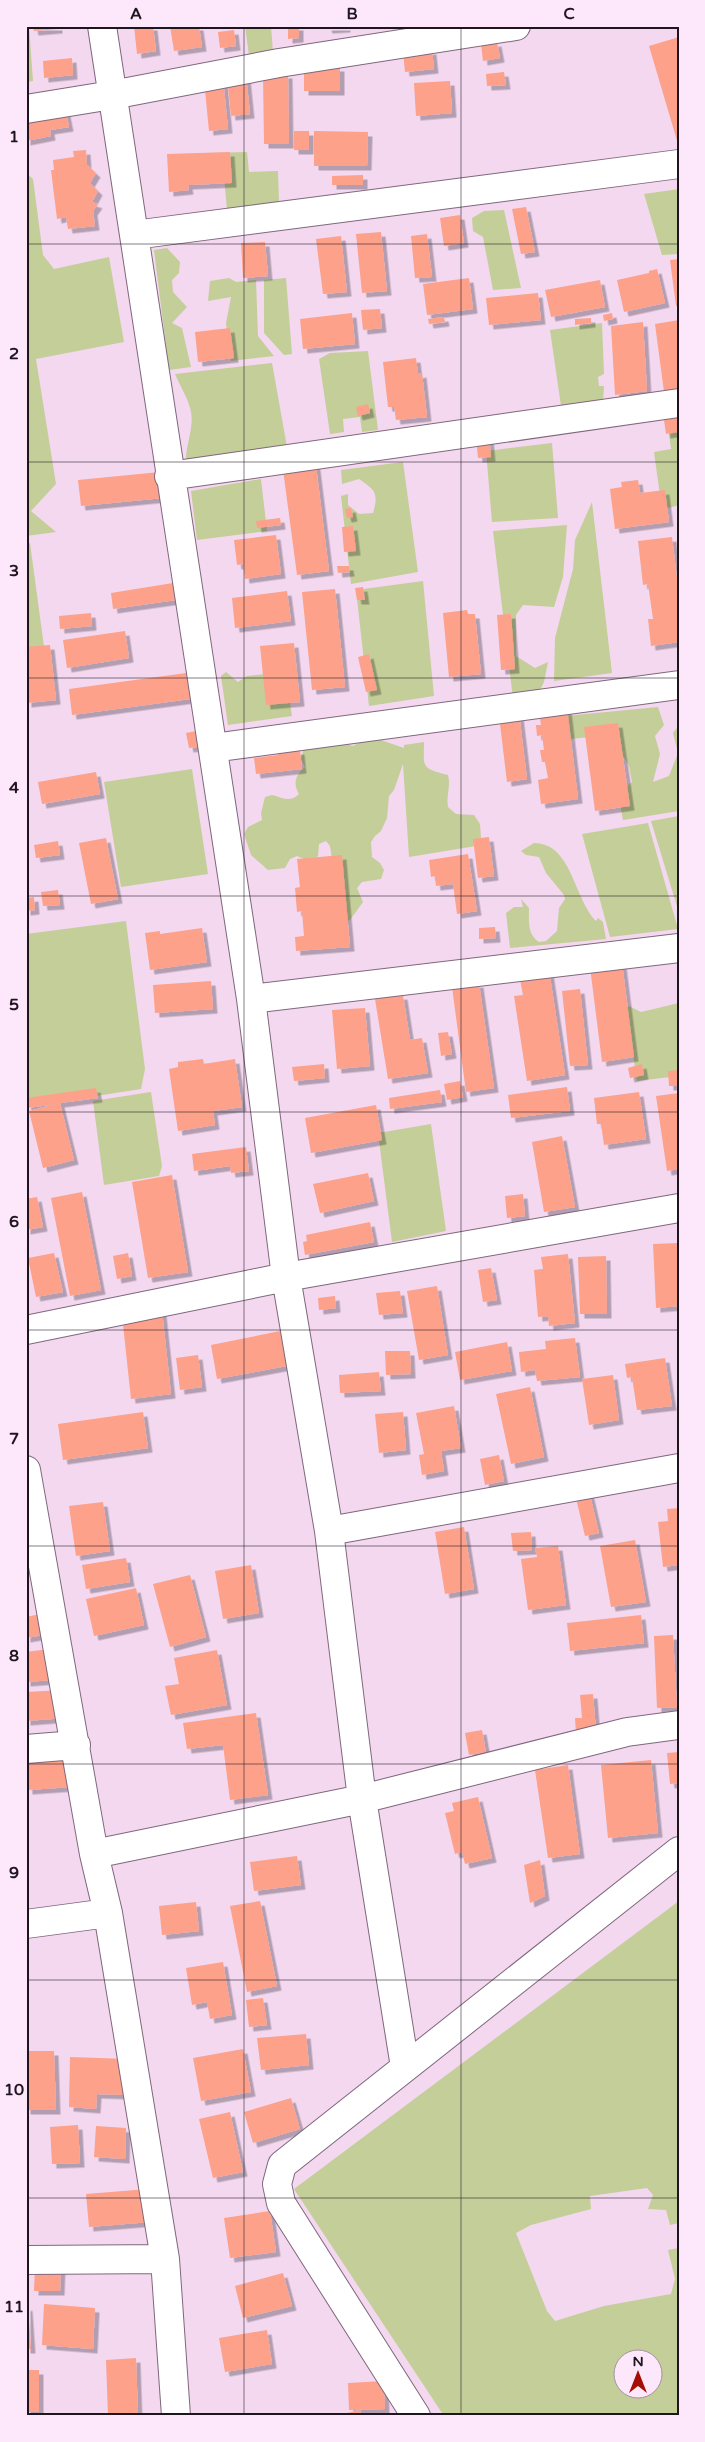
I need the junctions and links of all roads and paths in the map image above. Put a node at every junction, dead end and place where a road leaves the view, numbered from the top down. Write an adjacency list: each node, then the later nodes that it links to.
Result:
1 (102, 26): 3 (street)
2 (516, 26): 3 (street)
3 (112, 95): 4 (street); 6 (street)
4 (26, 109)
5 (679, 164): 6 (street)
6 (134, 235): 8 (street)
7 (679, 403): 8 (street)
8 (169, 476): 10 (street)
9 (679, 685): 10 (street)
10 (213, 748): 12 (street)
11 (679, 948): 12 (street)
12 (251, 999): 14 (street)
13 (679, 1208): 14 (street)
14 (286, 1277): 15 (street); 18 (street)
15 (26, 1330)
16 (679, 1468): 18 (street)
17 (26, 1470): 20 (street)
18 (328, 1531): 22 (street)
19 (679, 1725): 22 (street)
20 (76, 1745): 21 (street); 24 (street)
21 (26, 1749)
22 (362, 1799): 24 (street); 27 (street)
23 (679, 1851): 27 (street)
24 (94, 1854): 25 (street)
25 (108, 1913): 26 (street); 28 (street)
26 (26, 1924)
27 (405, 2067): 31 (street)
28 (165, 2259): 29 (street); 30 (street)
29 (26, 2260)
30 (176, 2416)
31 (416, 2416)

